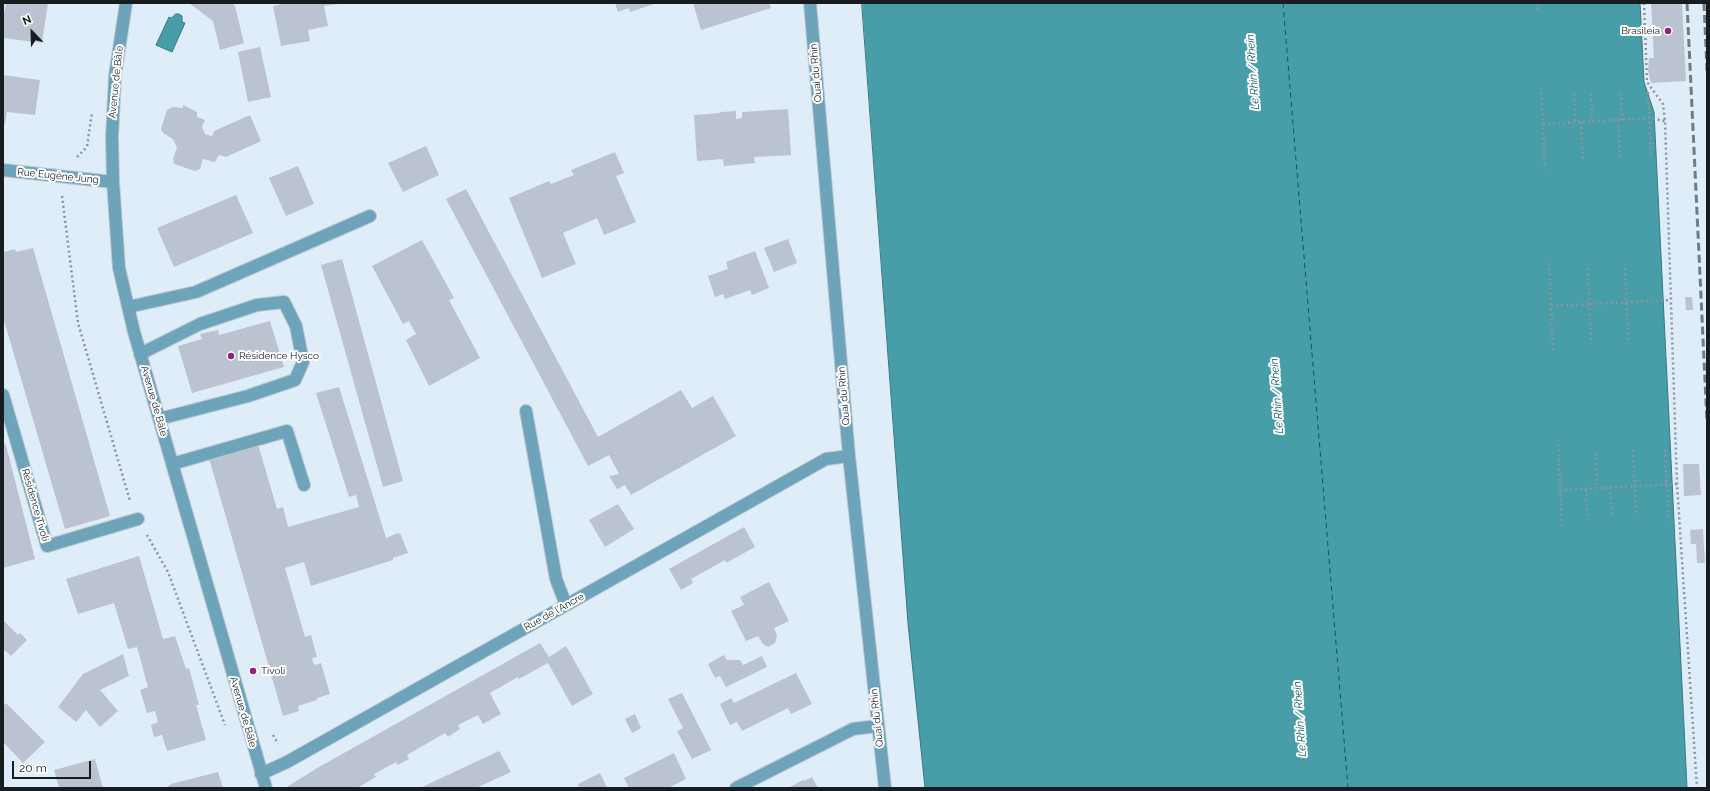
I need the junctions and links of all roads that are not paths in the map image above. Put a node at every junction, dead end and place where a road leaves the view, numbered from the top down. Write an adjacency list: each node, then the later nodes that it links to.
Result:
1 (126, 3): 4 (street, Avenue de Bâle)
2 (810, 3): 11 (street, Quai du Rhin)
3 (3, 170): 4 (street, Rue Eugène Jung)
4 (113, 182): 6 (street, Avenue de Bâle)
5 (370, 216): 6 (street)
6 (128, 307): 7 (street, Avenue de Bâle)
7 (140, 354): 10 (street, Avenue de Bâle); 10 (street)
8 (3, 395): 14 (street, Résidence Tivoli)
9 (526, 411): 15 (street)
10 (159, 419): 12 (street, Avenue de Bâle)
11 (849, 456): 15 (street, Rue de l'Ancre); 16 (street, Quai du Rhin)
12 (172, 464): 13 (street); 17 (street, Avenue de Bâle)
13 (304, 485)
14 (138, 519)
15 (566, 605): 17 (street, Rue de l'Ancre)
16 (877, 726): 19 (street); 20 (street, Quai du Rhin)
17 (261, 774): 18 (street, Avenue de Bâle)
18 (266, 788)
19 (736, 788)
20 (885, 788)

